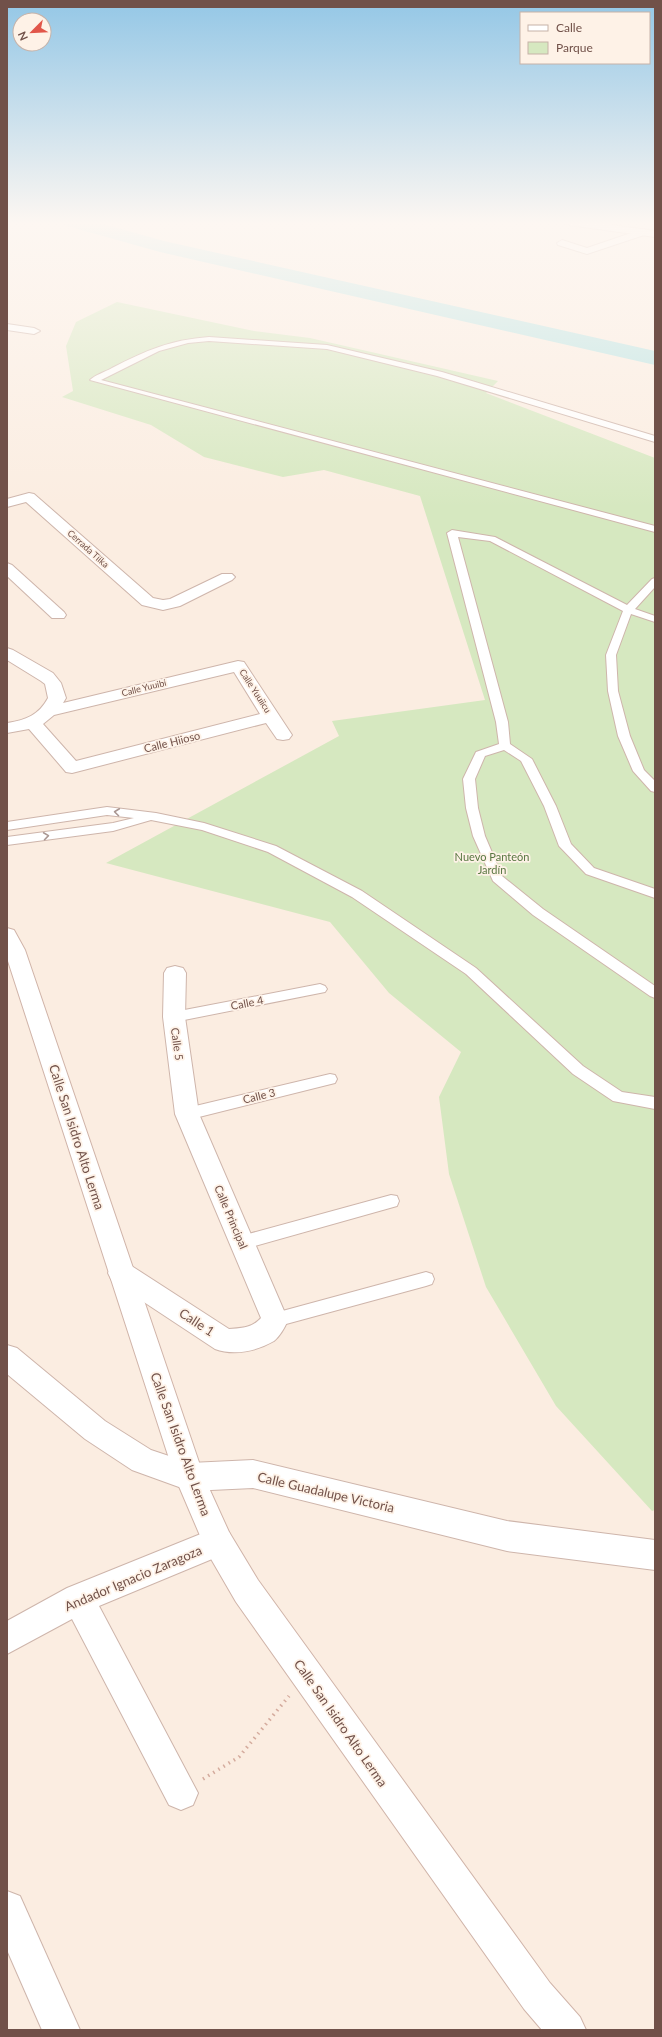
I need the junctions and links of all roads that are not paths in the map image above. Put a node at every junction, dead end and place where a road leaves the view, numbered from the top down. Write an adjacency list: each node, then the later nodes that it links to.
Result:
1 (7, 327): 2 (street)
2 (34, 332)
3 (655, 439): 5 (lane)
4 (7, 503): 7 (street, Cerrada Tiika)
5 (655, 529)
6 (7, 568): 10 (street)
7 (227, 577)
8 (655, 581): 9 (lane)
9 (628, 610): 11 (lane); 19 (lane); 20 (lane)
10 (58, 615)
11 (655, 619)
12 (7, 653): 14 (street)
13 (238, 666): 14 (street, Calle Yuuibi); 15 (street, Calle Yuuiicu)
14 (50, 711): 16 (street)
15 (272, 716): 16 (street, Calle Hiioso); 18 (street, Calle Yuuiicu)
16 (33, 723): 17 (street)
17 (7, 728)
18 (284, 735)
19 (505, 746): 24 (lane); 28 (lane)
20 (655, 788)
21 (156, 817): 22 (lane, one-way to 22); 23 (lane, one-way to 21); 31 (lane)
22 (7, 826)
23 (7, 841)
24 (655, 894)
25 (7, 935): 35 (street, Calle San Isidro Alto Lerma)
26 (175, 973): 29 (street, Calle 5)
27 (320, 989): 29 (lane, Calle 4)
28 (655, 993)
29 (174, 1017): 32 (street, Calle 5)
30 (330, 1079): 32 (lane, Calle 3)
31 (655, 1103)
32 (187, 1114): 34 (street, Calle Principal)
33 (391, 1201): 34 (lane)
34 (242, 1243): 37 (street, Calle Principal)
35 (121, 1273): 37 (street, Calle 1); 39 (street, Calle San Isidro Alto Lerma)
36 (426, 1279): 37 (lane)
37 (275, 1320)
38 (7, 1357): 39 (street, Calle Guadalupe Victoria)
39 (190, 1477): 40 (street, Calle San Isidro Alto Lerma); 41 (street, Calle Guadalupe Victoria)
40 (218, 1542): 42 (street, Andador Ignacio Zaragoza); 47 (street, Calle San Isidro Alto Lerma)
41 (655, 1555)
42 (78, 1599): 43 (street, Andador Ignacio Zaragoza); 44 (street)
43 (7, 1638)
44 (180, 1793)
45 (7, 1909): 46 (street)
46 (61, 2030)
47 (567, 2030)

